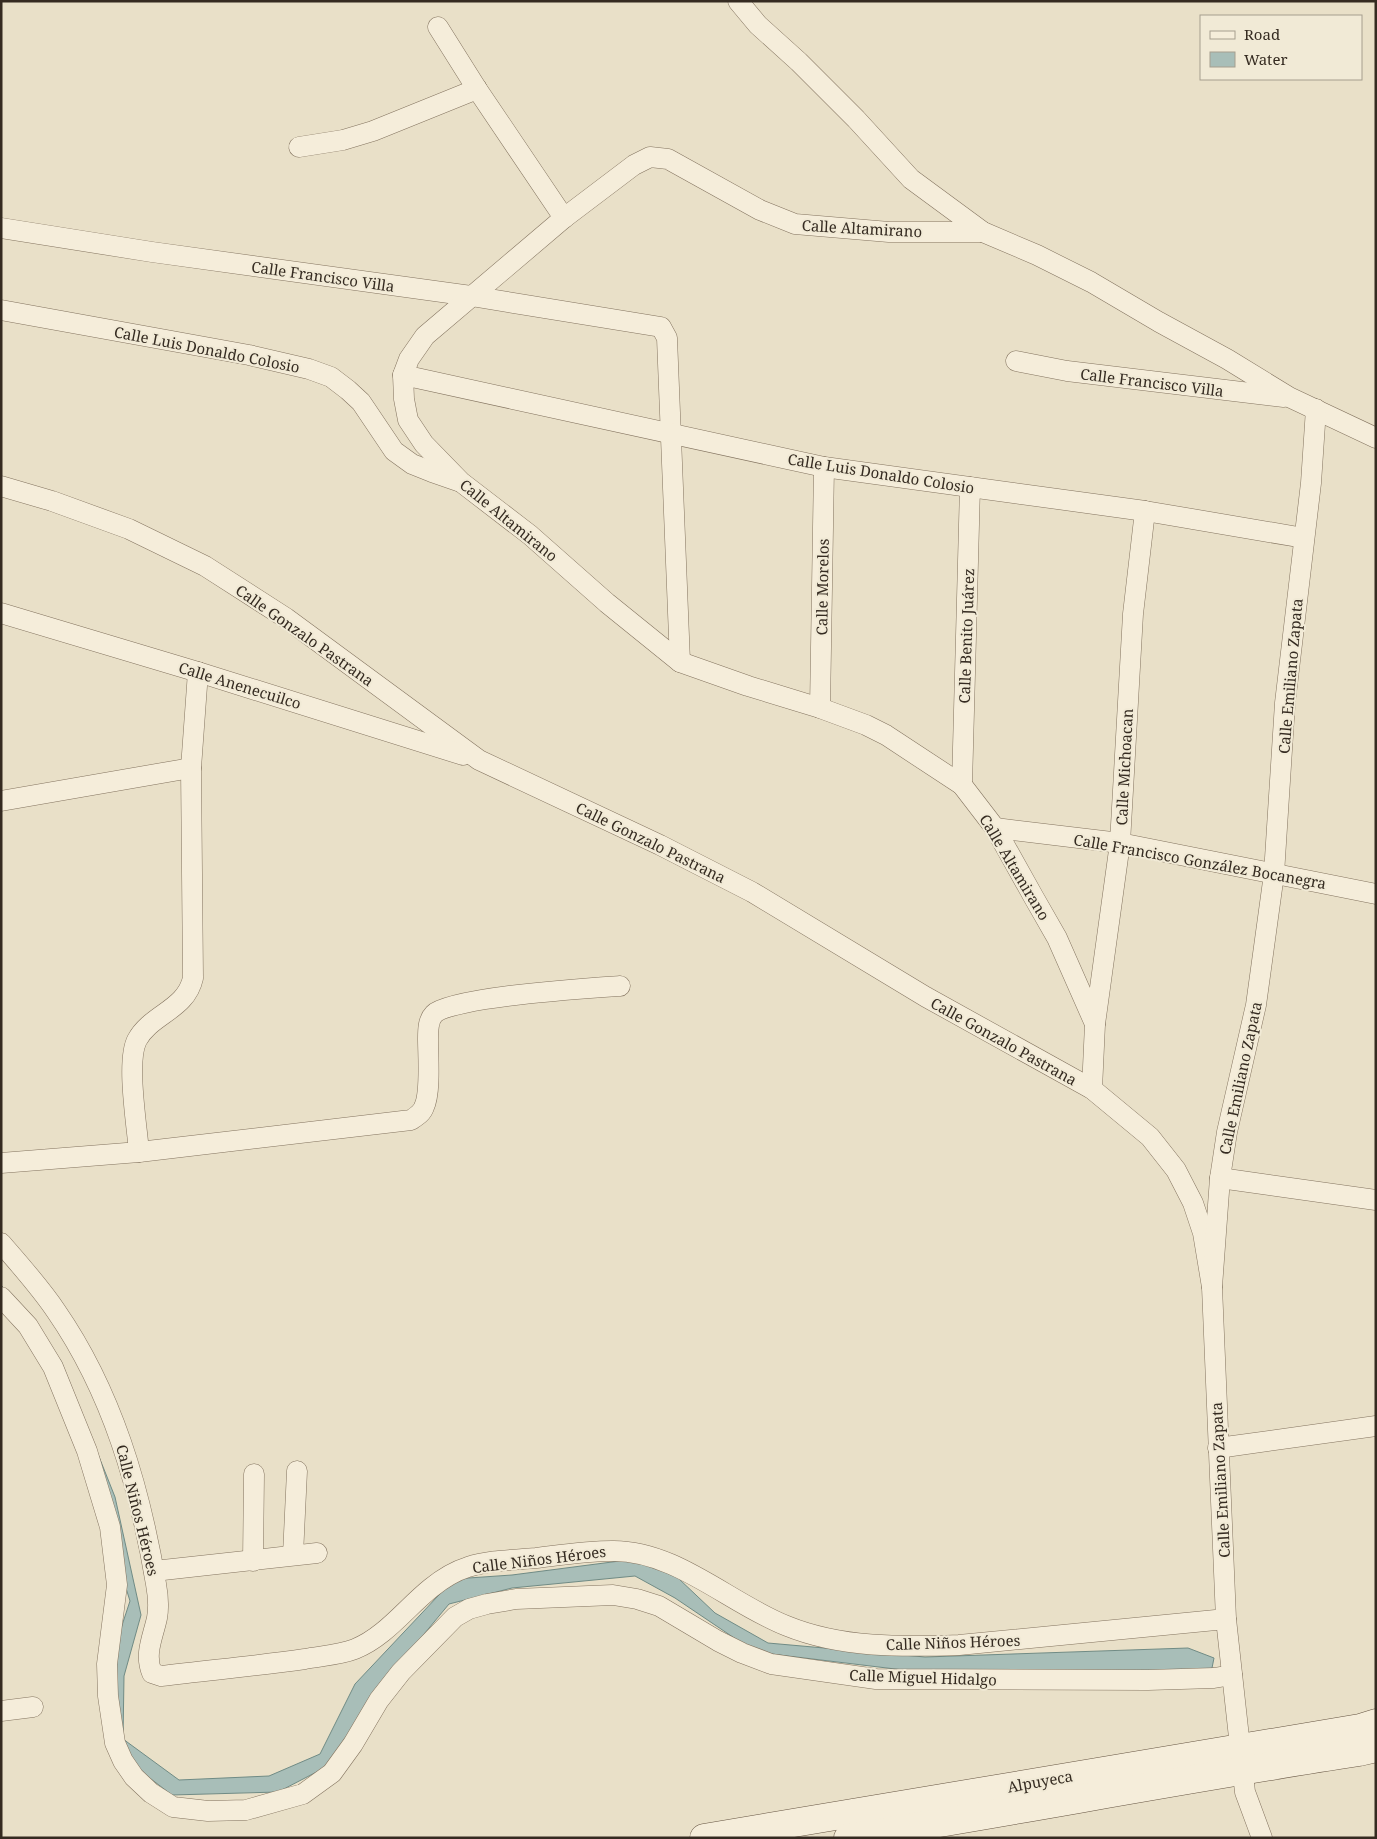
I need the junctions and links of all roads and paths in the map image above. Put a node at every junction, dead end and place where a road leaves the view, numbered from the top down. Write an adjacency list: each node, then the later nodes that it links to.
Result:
1 (738, 1): 7 (street)
2 (438, 27): 3 (street)
3 (476, 88): 4 (street); 5 (street)
4 (299, 147)
5 (564, 218): 7 (street, Calle Altamirano); 8 (street, Calle Altamirano)
6 (1, 228): 8 (street, Calle Francisco Villa)
7 (983, 232): 12 (street)
8 (471, 296): 11 (street, Calle Altamirano); 14 (street, Calle Francisco Villa)
9 (1, 310): 17 (street, Calle Luis Donaldo Colosio)
10 (1016, 362): 12 (street, Calle Francisco Villa)
11 (403, 375): 14 (street, Calle Luis Donaldo Colosio); 17 (street, Calle Altamirano)
12 (1288, 397): 13 (street)
13 (1316, 409): 15 (street); 21 (street, Calle Emiliano Zapata)
14 (671, 433): 16 (street, Calle Luis Donaldo Colosio); 23 (street, Calle Francisco Villa)
15 (1376, 438)
16 (824, 467): 19 (street, Calle Luis Donaldo Colosio); 25 (street, Calle Morelos)
17 (461, 482): 23 (street, Calle Altamirano)
18 (1, 486): 26 (street, Calle Gonzalo Pastrana)
19 (970, 487): 20 (street, Calle Luis Donaldo Colosio); 28 (street, Calle Benito Juárez)
20 (1145, 510): 21 (street, Calle Luis Donaldo Colosio); 31 (street, Calle Michoacan)
21 (1304, 538): 32 (street, Calle Emiliano Zapata)
22 (1, 613): 24 (street, Calle Anenecuilco)
23 (680, 662): 25 (street, Calle Altamirano)
24 (198, 672): 26 (street, Calle Anenecuilco); 27 (street)
25 (820, 708): 28 (street, Calle Altamirano)
26 (479, 760): 36 (street, Calle Gonzalo Pastrana)
27 (191, 768): 29 (street); 37 (street)
28 (962, 785): 30 (street, Calle Altamirano)
29 (1, 801)
30 (995, 828): 31 (street, Calle Francisco González Bocanegra); 35 (street, Calle Altamirano)
31 (1120, 843): 32 (street, Calle Francisco González Bocanegra); 35 (street, Calle Michoacan)
32 (1274, 874): 33 (street, Calle Francisco González Bocanegra); 39 (street, Calle Emiliano Zapata)
33 (1376, 894)
34 (620, 986): 37 (street)
35 (1095, 1024): 36 (street, Calle Altamirano)
36 (1092, 1089): 42 (street, Calle Gonzalo Pastrana)
37 (139, 1152): 38 (street)
38 (1, 1163)
39 (1220, 1178): 40 (street); 42 (street, Calle Emiliano Zapata)
40 (1376, 1200)
41 (1, 1243): 51 (street, Calle Niños Héroes)
42 (1212, 1287): 45 (street, Calle Emiliano Zapata)
43 (1, 1297): 53 (street, Calle Miguel Hidalgo)
44 (1376, 1426): 45 (street)
45 (1218, 1448): 52 (street, Calle Emiliano Zapata)
46 (297, 1471): 49 (street)
47 (254, 1474): 50 (street)
48 (317, 1553): 49 (street)
49 (293, 1555): 50 (street)
50 (253, 1561): 51 (street)
51 (154, 1571): 52 (street, Calle Niños Héroes)
52 (1226, 1619): 53 (street, Calle Emiliano Zapata)
53 (1232, 1675): 58 (street, Calle Emiliano Zapata)
54 (33, 1707): 55 (street)
55 (1, 1711)
56 (1376, 1723): 58 (main road, Alpuyeca)
57 (1376, 1748): 58 (main road, Alpuyeca)
58 (1241, 1759): 59 (main road, Alpuyeca); 60 (main road, Alpuyeca); 61 (street, Calle Emiliano Zapata)
59 (704, 1838)
60 (848, 1838)
61 (1262, 1838)

